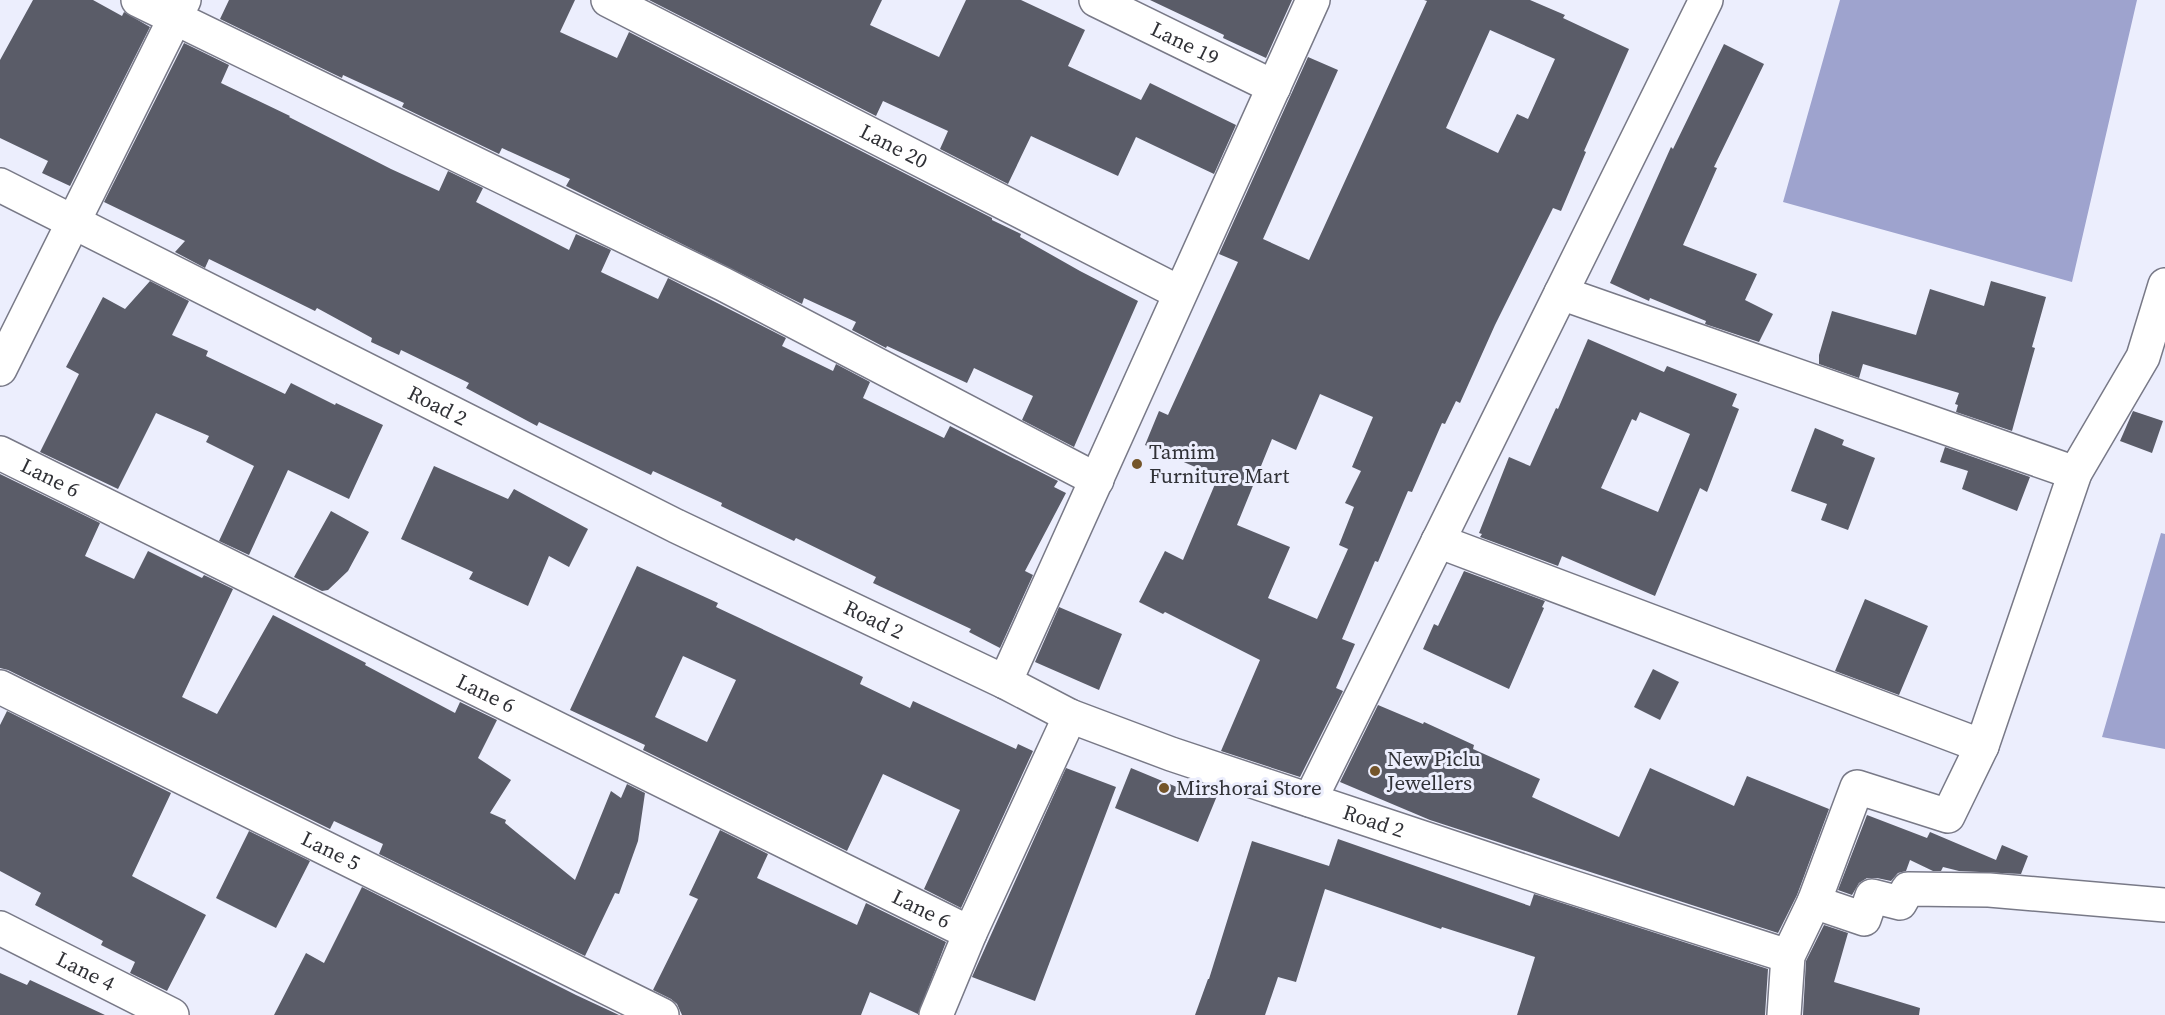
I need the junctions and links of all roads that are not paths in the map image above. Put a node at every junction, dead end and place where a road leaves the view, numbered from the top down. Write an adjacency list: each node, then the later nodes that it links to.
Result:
1 (138, 0): 6 (street)
2 (608, 0): 11 (street, Lane 20)
3 (1096, 0): 7 (street, Lane 19)
4 (1313, 0): 7 (street)
5 (1706, 0): 12 (street)
6 (179, 9): 9 (street); 17 (street)
7 (1274, 87): 11 (street)
8 (0, 185): 9 (street, Road 2)
9 (72, 221): 13 (street); 19 (street, Road 2)
10 (2165, 285): 16 (street)
11 (1180, 293): 17 (street)
12 (1561, 293): 16 (street); 18 (street)
13 (7, 336): 14 (street)
14 (0, 369)
15 (0, 453): 27 (street, Lane 6)
16 (2074, 473): 22 (street)
17 (1097, 480): 19 (street)
18 (1438, 541): 22 (street); 23 (street)
19 (1005, 681): 21 (street, Road 2)
20 (0, 687): 30 (street, Lane 5)
21 (1070, 716): 23 (street, Road 2); 27 (street)
22 (1982, 746): 24 (street)
23 (1310, 800): 28 (street, Road 2)
24 (1814, 902): 25 (street); 28 (street)
25 (2165, 905)
26 (0, 928): 29 (street, Lane 4)
27 (970, 933): 31 (street)
28 (1788, 956): 32 (street)
29 (172, 1015)
30 (662, 1015)
31 (936, 1015)
32 (1784, 1015)

